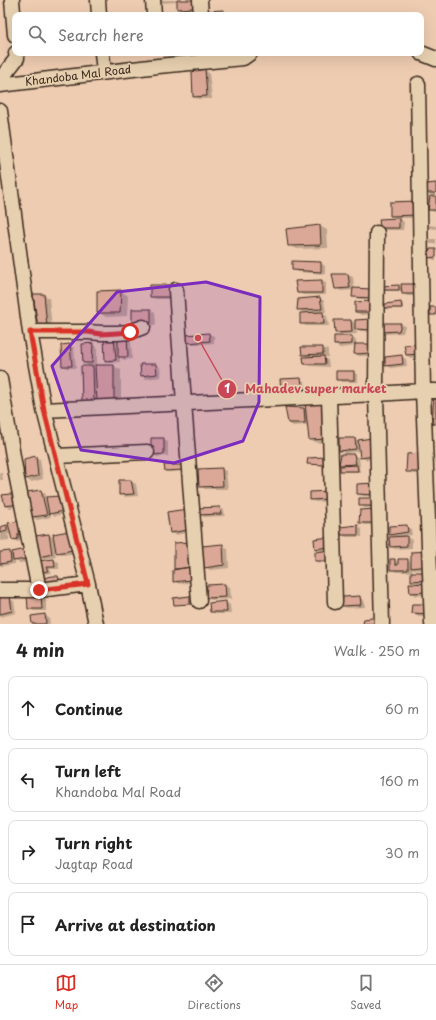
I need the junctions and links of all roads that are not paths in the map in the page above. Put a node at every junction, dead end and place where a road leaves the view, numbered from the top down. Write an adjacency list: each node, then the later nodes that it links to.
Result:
1 (12, 0): 5 (street)
2 (98, 0): 6 (street)
3 (153, 0): 7 (street)
4 (200, 0): 8 (street)
5 (13, 12)
6 (99, 12)
7 (154, 12)
8 (201, 12)
9 (424, 54): 15 (street)
10 (17, 56): 17 (street)
11 (102, 56): 16 (street)
12 (246, 56): 13 (street, Khandoba Mal Road)
13 (203, 57): 14 (street, Khandoba Mal Road)
14 (158, 59): 16 (street, Khandoba Mal Road)
15 (436, 59)
16 (104, 72): 19 (street, Khandoba Mal Road)
17 (0, 80)
18 (418, 84): 26 (street)
19 (0, 85)
20 (0, 111): 24 (street)
21 (377, 233): 27 (street)
22 (176, 290): 29 (street)
23 (143, 327): 24 (street)
24 (30, 332): 30 (street)
25 (0, 379): 35 (street)
26 (430, 391): 27 (street); 40 (street)
27 (376, 394): 28 (street); 39 (street)
28 (329, 396): 29 (street); 37 (street)
29 (184, 403): 30 (street); 36 (street)
30 (44, 410): 32 (street)
31 (147, 452): 32 (street)
32 (56, 456): 33 (street)
33 (88, 584): 35 (street); 38 (street)
34 (0, 590): 35 (street)
35 (39, 590)
36 (199, 601)
37 (335, 602)
38 (96, 624)
39 (382, 624)
40 (432, 624)

